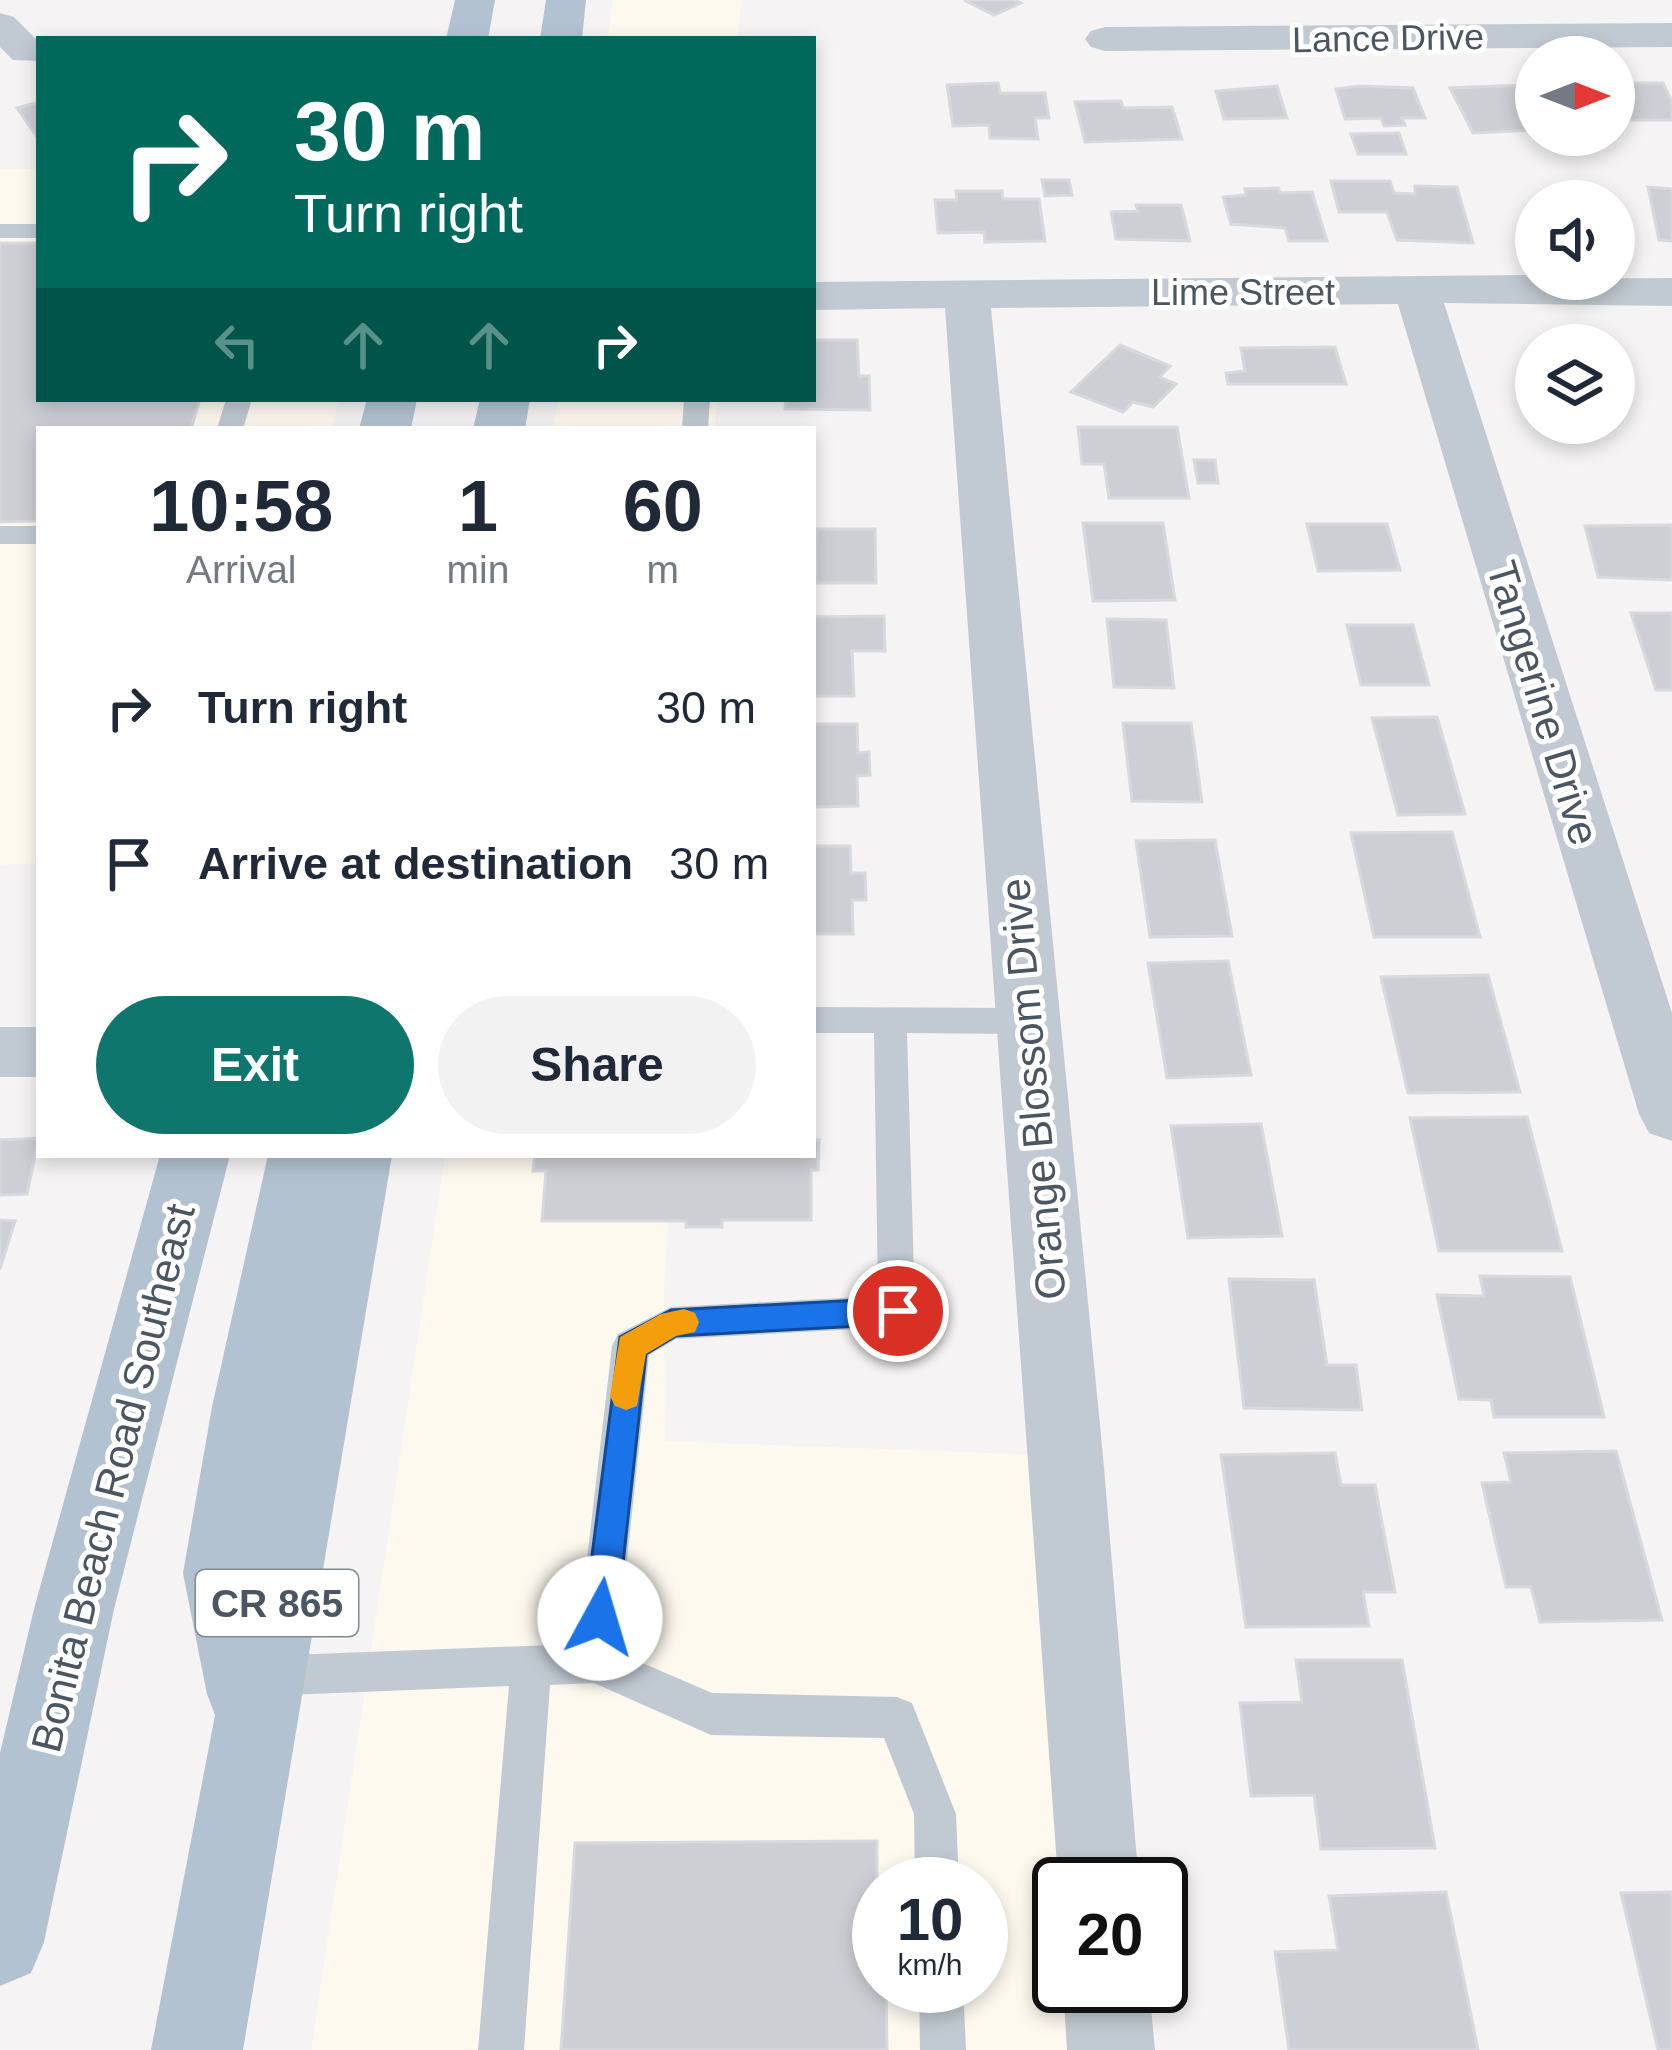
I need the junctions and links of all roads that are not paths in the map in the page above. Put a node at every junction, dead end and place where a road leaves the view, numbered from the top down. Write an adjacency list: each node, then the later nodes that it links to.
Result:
1 (475, 0): 4 (main road)
2 (566, 0): 5 (main road)
3 (1672, 35): 6 (street, Lance Drive)
4 (468, 36)
5 (561, 36)
6 (1105, 39)
7 (0, 231): 8 (lane)
8 (36, 231)
9 (1417, 291): 10 (street, Lime Street); 11 (street, Lime Street); 20 (street, Tangerine Drive)
10 (1672, 292)
11 (967, 294): 12 (street, Lime Street); 17 (street, Orange Blossom Drive)
12 (816, 296)
13 (0, 536): 14 (lane)
14 (36, 536)
15 (816, 1020): 16 (lane)
16 (890, 1020): 17 (lane); 24 (lane)
17 (1027, 1021): 28 (street, Orange Blossom Drive)
18 (0, 1052): 19 (street)
19 (36, 1052)
20 (1672, 1114)
21 (195, 1158): 29 (main road, Bonita Beach Road Southeast)
22 (302, 1158): 26 (main road)
23 (356, 1158): 26 (main road, CR 865)
24 (595, 1663): 25 (lane); 27 (lane)
25 (531, 1665): 26 (lane); 33 (lane)
26 (254, 1693): 32 (main road, CR 865)
27 (937, 1857)
28 (1095, 1857)
29 (0, 1942)
30 (942, 2013): 34 (lane)
31 (1108, 2013): 35 (street)
32 (197, 2050)
33 (501, 2050)
34 (943, 2050)
35 (1111, 2050)

